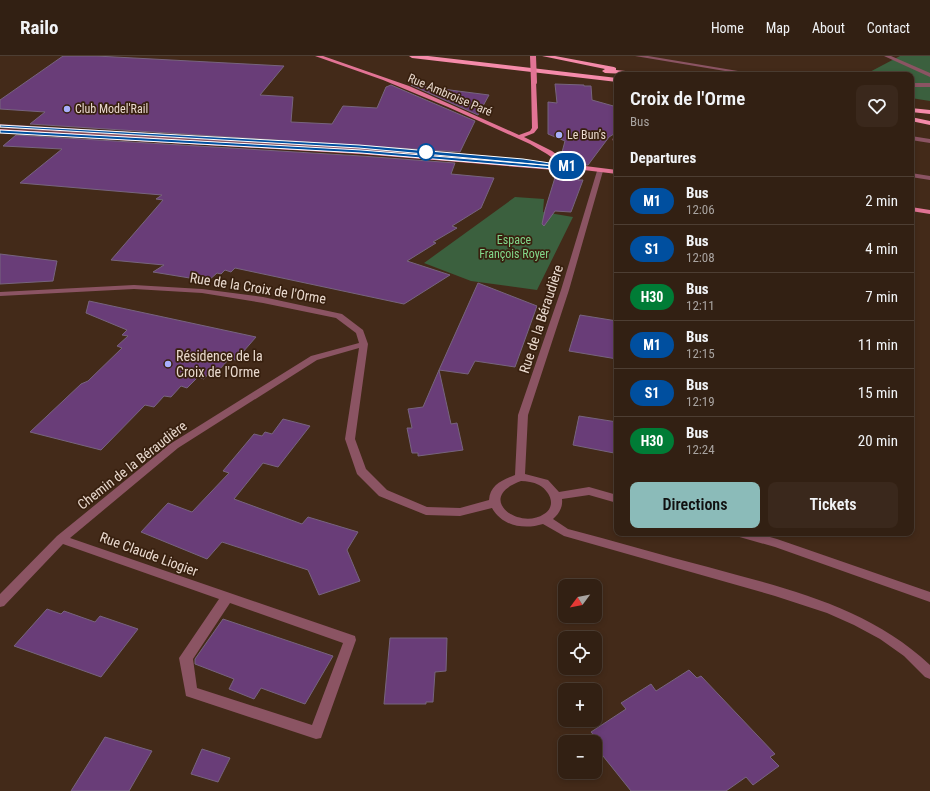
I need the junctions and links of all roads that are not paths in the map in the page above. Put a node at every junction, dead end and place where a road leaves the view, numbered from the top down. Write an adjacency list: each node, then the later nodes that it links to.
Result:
1 (318, 56): 23 (main road, Rue Ambroise Paré)
2 (412, 56): 14 (highway)
3 (471, 56): 10 (highway)
4 (534, 56): 23 (main road, bridge)
5 (545, 56): 11 (highway)
6 (638, 56): 9 (street)
7 (678, 56): 9 (street)
8 (887, 56): 13 (street)
9 (675, 62): 12 (street)
10 (618, 72)
11 (629, 72)
12 (740, 72)
13 (930, 75)
14 (614, 80)
15 (914, 85): 16 (street)
16 (930, 85)
17 (914, 110): 18 (highway)
18 (930, 112)
19 (914, 120): 20 (highway)
20 (930, 123)
21 (0, 126): 28 (street)
22 (0, 131): 28 (main road)
23 (519, 137): 28 (main road, Rue Ambroise Paré)
24 (914, 138): 25 (street)
25 (930, 141)
26 (914, 144): 27 (street)
27 (930, 147)
28 (568, 166): 29 (main road)
29 (600, 171): 30 (main road); 37 (street, Rue de la Béraudière)
30 (614, 172)
31 (914, 176): 32 (street)
32 (930, 178)
33 (914, 209): 34 (main road)
34 (930, 212)
35 (0, 294): 36 (street, Rue de la Croix de l'Orme)
36 (364, 344): 40 (street); 43 (street, Chemin de la Béraudière)
37 (520, 477): 38 (street); 40 (street)
38 (556, 496): 39 (street); 41 (street)
39 (614, 498)
40 (494, 503): 41 (street)
41 (544, 519): 47 (street)
42 (751, 536): 44 (street)
43 (61, 539): 45 (street, Rue Claude Liogier); 46 (street, Chemin de la Béraudière)
44 (930, 597)
45 (227, 598): 45 (street, Rue Claude Liogier)
46 (0, 602)
47 (930, 672)

